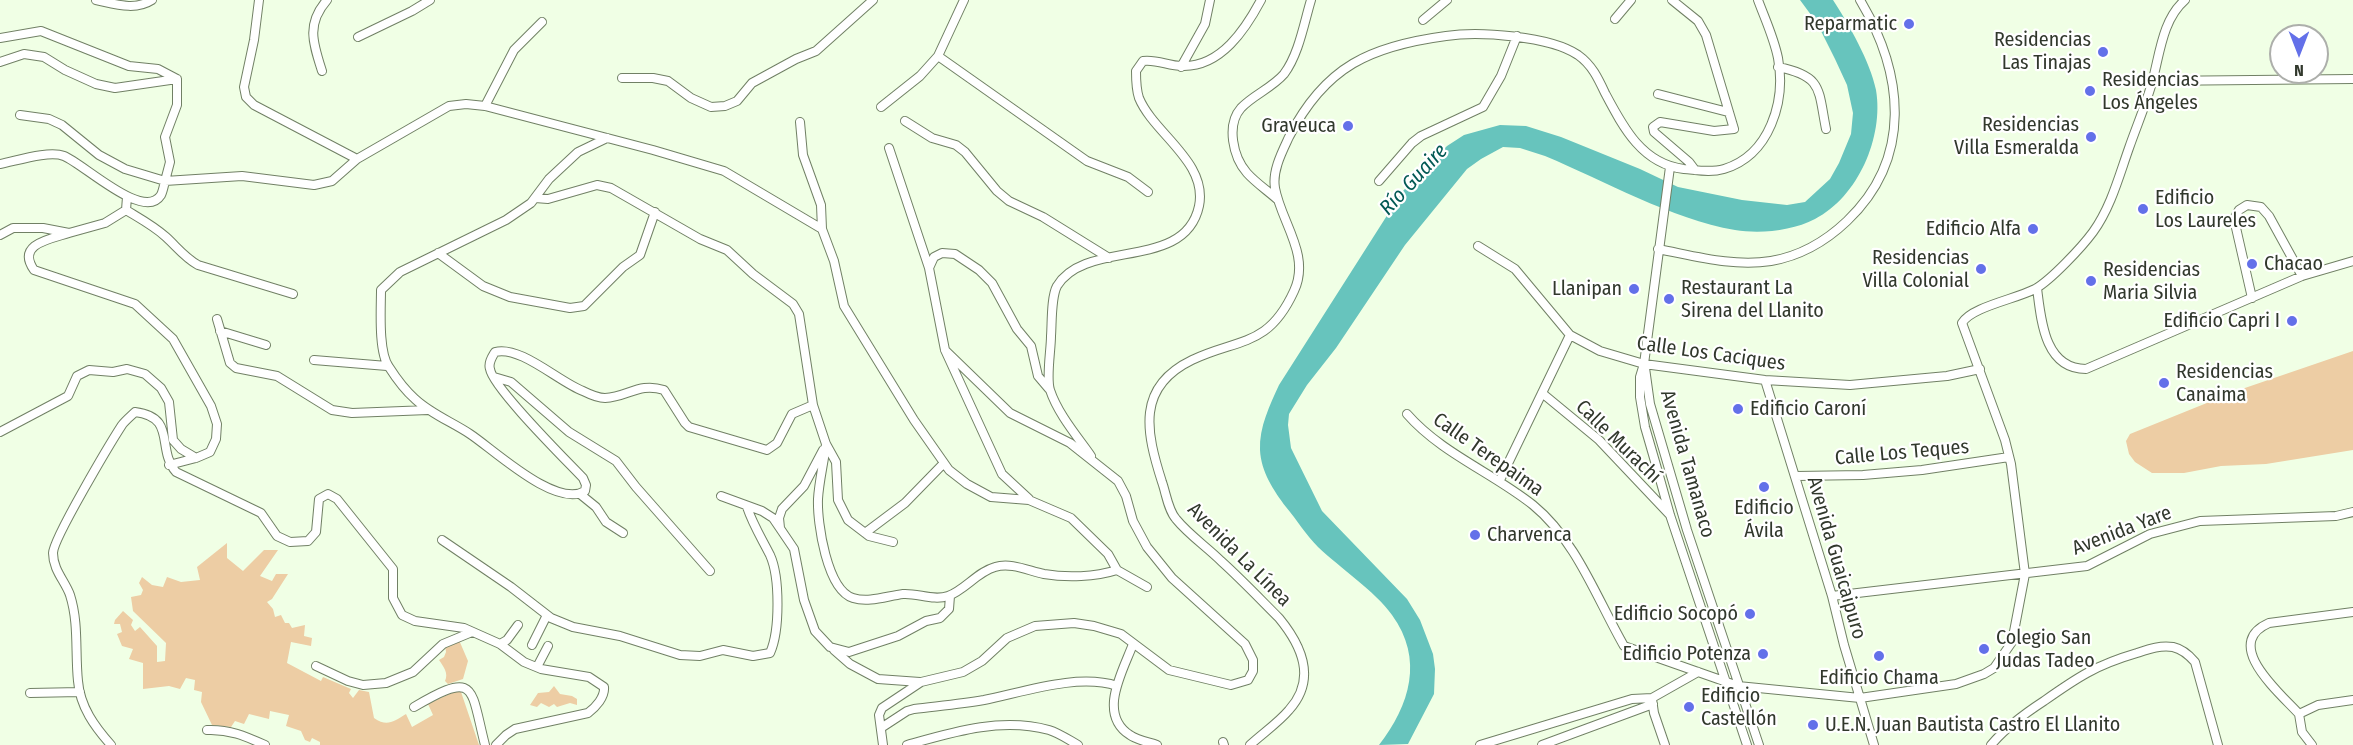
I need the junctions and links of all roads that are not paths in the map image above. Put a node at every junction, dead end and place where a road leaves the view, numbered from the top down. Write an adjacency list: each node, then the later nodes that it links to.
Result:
1 (96, 0): 2 (street)
2 (152, 0)
3 (259, 0): 42 (street)
4 (327, 0): 27 (street)
5 (430, 0): 21 (street)
6 (873, 0): 28 (street)
7 (964, 0): 23 (street)
8 (1210, 0): 25 (street)
9 (1261, 0): 25 (street)
10 (1311, 0): 51 (street)
11 (1447, 0): 18 (street)
12 (1631, 0): 17 (street)
13 (1672, 0): 35 (street)
14 (1758, 0): 26 (street, Avenida La Línea)
15 (1860, 0): 58 (street)
16 (2185, 0): 31 (street)
17 (1616, 19)
18 (1424, 20)
19 (542, 22): 33 (street)
20 (1517, 36): 44 (street, Avenida La Línea); 47 (street); 51 (street, Avenida La Línea)
21 (358, 37)
22 (0, 38): 29 (street)
23 (938, 56): 34 (street); 48 (street)
24 (0, 62): 29 (street)
25 (1181, 67): 60 (street)
26 (1778, 67): 39 (street); 45 (street, Avenida La Línea)
27 (322, 71)
28 (622, 78)
29 (177, 79): 46 (street)
30 (2353, 80): 31 (street)
31 (2153, 81): 64 (street)
32 (1658, 94): 35 (street)
33 (485, 106): 40 (street); 42 (street)
34 (881, 107)
35 (1728, 112): 45 (street)
36 (20, 115): 46 (street)
37 (904, 121): 60 (street)
38 (800, 122): 54 (street)
39 (1826, 129)
40 (607, 138): 50 (street); 54 (street)
41 (890, 148): 62 (street)
42 (357, 159): 46 (street)
43 (0, 164): 49 (street)
44 (1670, 167): 45 (street, Avenida La Línea); 58 (street)
45 (1695, 170)
46 (165, 181): 49 (street)
47 (1379, 181)
48 (1148, 192)
49 (127, 197): 52 (street)
50 (535, 198): 53 (street); 59 (street)
51 (1279, 201): 142 (street, Avenida La Línea)
52 (126, 210): 55 (street); 65 (street)
53 (655, 212): 59 (street); 80 (street)
54 (822, 229): 87 (street)
55 (69, 233): 56 (street); 86 (street)
56 (0, 235)
57 (1478, 246): 69 (street, Calle Los Caciques)
58 (1658, 249): 73 (street)
59 (438, 254): 74 (street)
60 (1108, 258): 78 (street)
61 (2353, 261): 63 (street)
62 (929, 268): 71 (street); 78 (street)
63 (2302, 276): 66 (street); 66 (street)
64 (2037, 288): 66 (street); 75 (street, Calle Terepaima)
65 (293, 294)
66 (2252, 298)
67 (216, 319): 68 (street)
68 (220, 331): 70 (street); 81 (street)
69 (1570, 335): 73 (street, Calle Los Caciques); 79 (street)
70 (267, 345)
71 (945, 350): 89 (street); 94 (street)
72 (314, 360): 74 (street)
73 (1644, 364): 77 (street, Calle Los Caciques); 97 (street, Avenida Tamanaco); 124 (street, Avenida Tamanaco)
74 (387, 366): 81 (street)
75 (1980, 369): 77 (street, Calle Los Caciques); 85 (street, Calle Terepaima)
76 (494, 377): 80 (street); 92 (street); 104 (street)
77 (1765, 380): 90 (street, Avenida Guaicaipuro)
78 (1049, 389): 89 (street)
79 (1542, 393): 91 (street); 97 (street, Calle Murachí)
80 (813, 405): 84 (street)
81 (428, 410): 92 (street)
82 (1407, 414): 91 (street, Calle Terepaima)
83 (0, 432): 86 (street)
84 (826, 444): 98 (street); 100 (street); 107 (street)
85 (2010, 457): 90 (street, Calle Los Teques); 105 (street, Calle Terepaima)
86 (196, 458): 88 (street)
87 (944, 463): 94 (street); 100 (street)
88 (170, 465): 112 (street); 125 (street)
89 (1099, 466): 114 (street)
90 (1796, 476): 108 (street, Avenida Guaicaipuro)
91 (1500, 480): 120 (street, Calle Terepaima)
92 (580, 494): 99 (street)
93 (721, 496): 95 (street)
94 (1029, 500): 103 (street)
95 (747, 507): 98 (street); 110 (street)
96 (2353, 514): 105 (street, Avenida Yare)
97 (1670, 515): 121 (street, Avenida Tamanaco)
98 (780, 529): 117 (street)
99 (622, 533)
100 (865, 533): 102 (street)
101 (442, 540): 110 (street)
102 (893, 542)
103 (1117, 570): 106 (street); 107 (street)
104 (710, 571)
105 (2025, 574): 108 (street, Avenida Yare); 127 (street, Calle Terepaima)
106 (1147, 587)
107 (950, 596): 117 (street)
108 (1832, 596): 127 (street, Avenida Guaicaipuro)
109 (2353, 612): 131 (street)
110 (547, 615): 115 (street)
111 (518, 625): 113 (street)
112 (472, 632): 113 (street); 118 (street)
113 (500, 644): 119 (street)
114 (1132, 644): 122 (street); 123 (street)
115 (532, 645)
116 (548, 646): 119 (street)
117 (830, 647): 122 (street)
118 (316, 666)
119 (537, 667): 137 (street)
120 (1698, 672): 121 (street, Calle Terepaima); 129 (street)
121 (1725, 681): 124 (street, Calle Terepaima); 146 (street, Avenida Tamanaco)
122 (921, 682): 132 (street)
123 (1118, 686): 132 (street); 141 (street)
124 (1738, 686): 127 (street, Calle Terepaima); 147 (street, Avenida Tamanaco)
125 (80, 692): 126 (street); 134 (street)
126 (30, 693)
127 (1860, 698): 148 (street, Avenida Guaicaipuro)
128 (2353, 700): 131 (street)
129 (1652, 701): 143 (street); 144 (street); 145 (street)
130 (414, 707): 136 (street)
131 (2299, 714): 151 (street)
132 (881, 728): 138 (street)
133 (207, 730): 135 (street)
134 (111, 745)
135 (265, 745)
136 (485, 745)
137 (496, 745)
138 (883, 745)
139 (908, 745): 140 (street)
140 (1078, 745)
141 (1157, 745)
142 (1250, 745)
143 (1480, 745)
144 (1542, 745)
145 (1665, 745)
146 (1747, 745)
147 (1759, 745)
148 (1874, 745)
149 (1991, 745): 150 (street)
150 (2218, 745)
151 (2312, 745)

